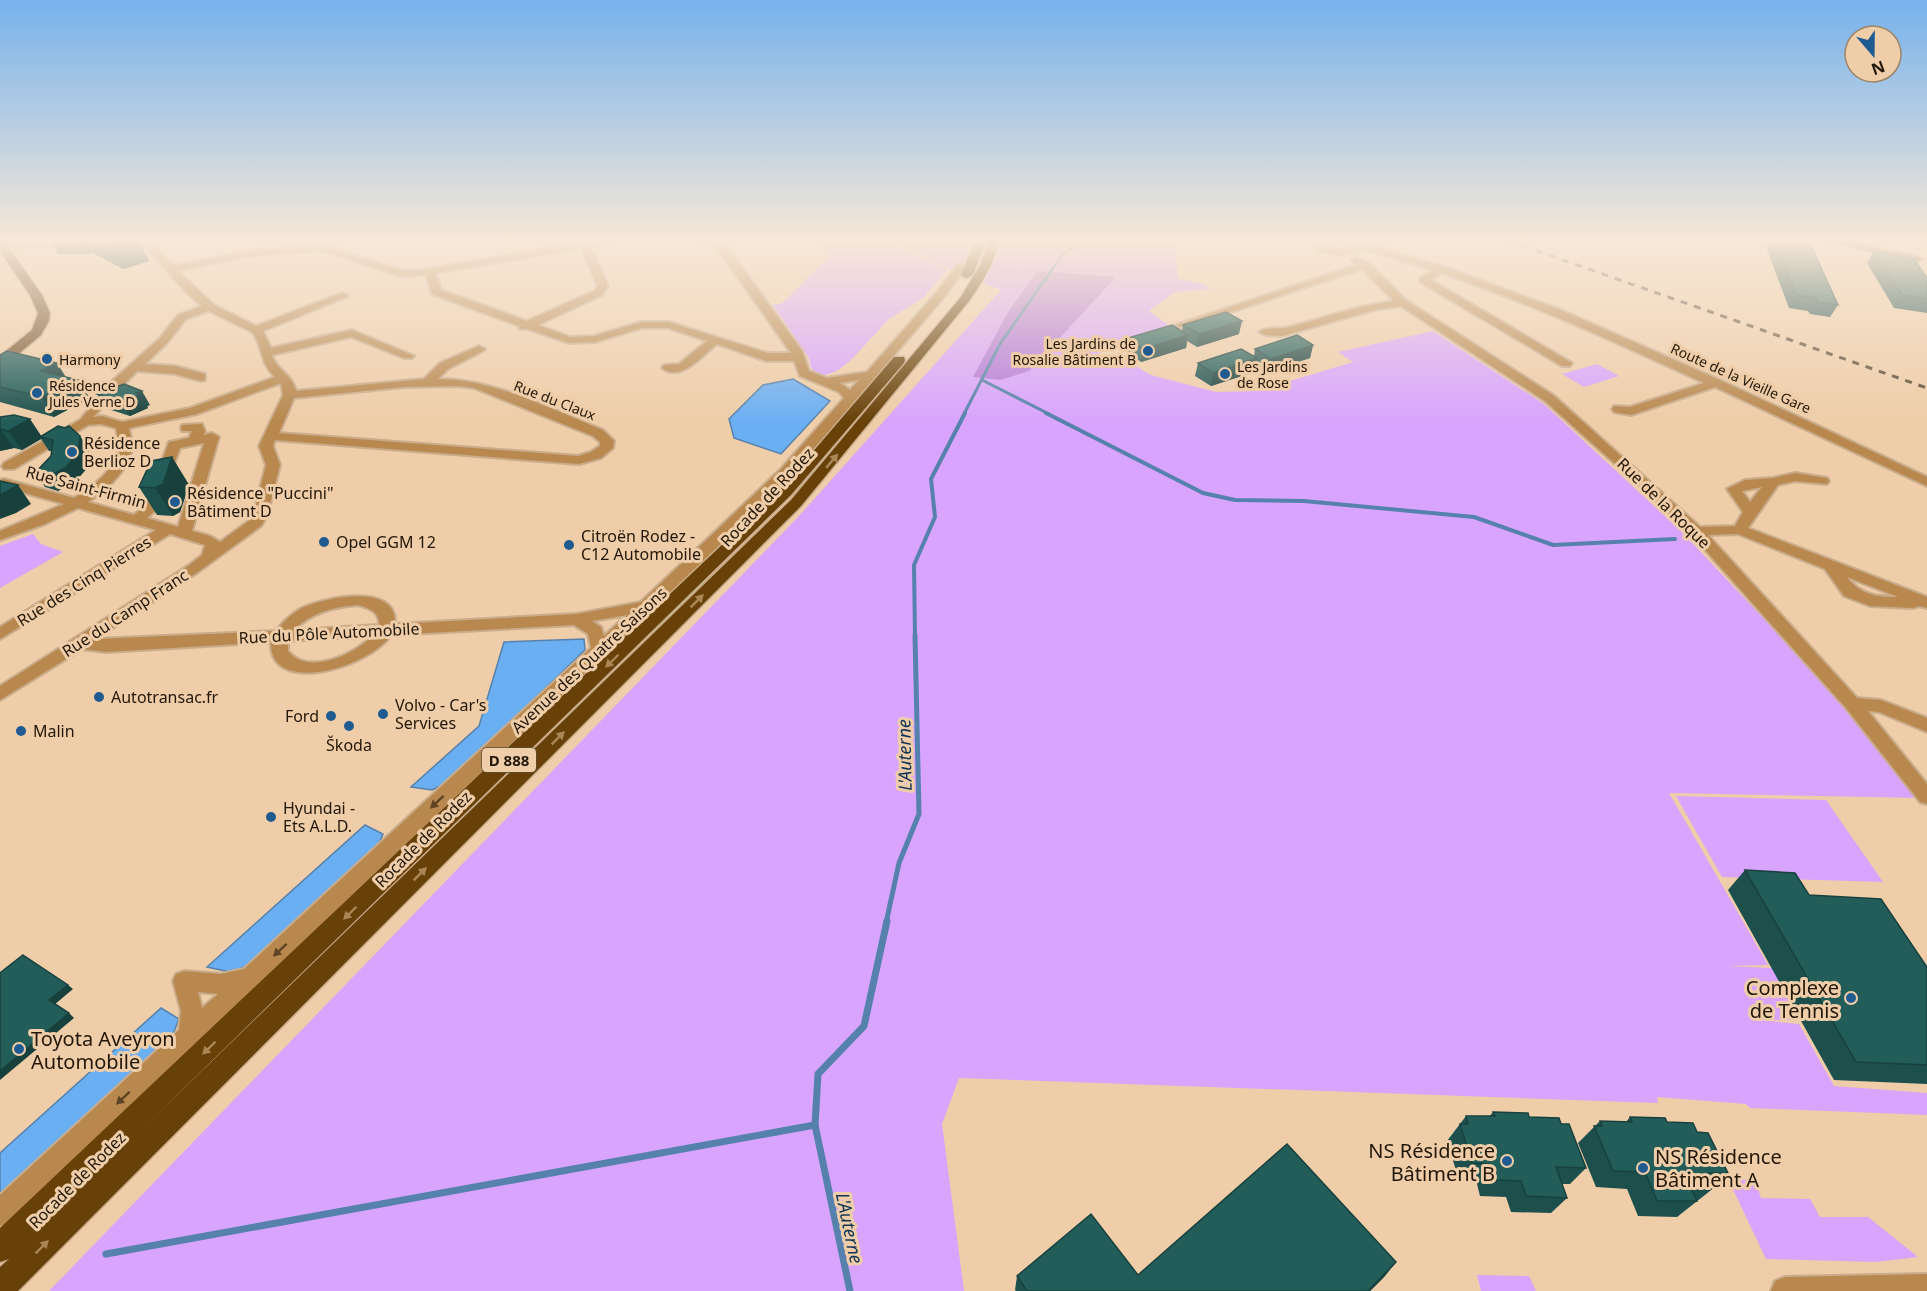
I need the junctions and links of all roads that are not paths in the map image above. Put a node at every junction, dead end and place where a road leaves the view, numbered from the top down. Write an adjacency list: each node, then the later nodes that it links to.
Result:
1 (39, 301): 23 (main road)
2 (203, 301): 14 (street)
3 (330, 301): 17 (street)
4 (460, 301): 16 (street)
5 (580, 301): 16 (street)
6 (760, 301): 24 (street)
7 (935, 301): 28 (street, Avenue des Quatre-Saisons)
8 (948, 301): 70 (highway, Rocade de Rodez / D 888, one-way to 70)
9 (963, 301): 71 (highway, Rocade de Rodez / D 888, one-way to 9)
10 (1238, 301): 15 (street)
11 (1460, 301): 25 (street)
12 (1532, 301): 33 (street, Route de la Vieille Gare)
13 (1403, 303): 18 (street); 52 (street, Rue de la Roque)
14 (210, 307): 17 (street); 26 (street)
15 (1182, 325)
16 (525, 327): 19 (street)
17 (256, 330): 21 (street)
18 (1265, 332)
19 (715, 340): 24 (street); 27 (street)
20 (479, 349): 31 (street)
21 (268, 352): 22 (street); 30 (street)
22 (408, 356)
23 (3, 357)
24 (799, 357): 32 (street)
25 (1566, 363)
26 (135, 367): 29 (street); 37 (street)
27 (668, 368)
28 (870, 375): 32 (street); 35 (street, Avenue des Quatre-Saisons)
29 (201, 377)
30 (283, 378): 34 (street); 38 (street)
31 (429, 381): 34 (street, Rue du Claux); 40 (street, Rue du Claux)
32 (826, 382): 35 (street)
33 (1716, 383): 36 (street); 45 (street, Route de la Vieille Gare)
34 (290, 395): 40 (street, Rue du Camp Franc)
35 (850, 398): 56 (street, Avenue des Quatre-Saisons)
36 (1618, 409)
37 (85, 422): 38 (street); 42 (street)
38 (122, 426): 47 (street)
39 (187, 428): 41 (street)
40 (271, 436): 54 (street, Rue du Camp Franc)
41 (195, 440): 49 (street); 50 (street)
42 (4, 466): 46 (street)
43 (1822, 481): 44 (street)
44 (1773, 482): 48 (street); 48 (street)
45 (1927, 482)
46 (2, 484): 47 (street, Rue Saint-Firmin)
47 (74, 503): 49 (street, Rue Saint-Firmin); 53 (street)
48 (1750, 512): 51 (street)
49 (136, 520): 50 (street, Rue Saint-Firmin)
50 (176, 530): 54 (street, Rue Saint-Firmin); 59 (street, Rue des Cinq Pierres)
51 (1740, 530): 52 (street); 55 (street)
52 (1696, 531): 64 (street, Rue de la Roque)
53 (0, 536)
54 (211, 550): 61 (street, Rue du Camp Franc)
55 (1926, 603)
56 (648, 606): 57 (street, Rue du Pôle Automobile); 62 (street, Avenue des Quatre-Saisons)
57 (577, 619): 58 (street, Rue du Pôle Automobile); 62 (street)
58 (386, 630): 60 (street, Rue du Pôle Automobile); 60 (street); 60 (street)
59 (0, 634)
60 (281, 636): 61 (street, Rue du Pôle Automobile)
61 (80, 643): 63 (street, Rue du Camp Franc)
62 (600, 650): 67 (street, Avenue des Quatre-Saisons, one-way to 67)
63 (0, 694)
64 (1852, 704): 65 (street); 66 (street, Rue de la Roque)
65 (1927, 725)
66 (1927, 797)
67 (250, 978): 68 (street, Avenue des Quatre-Saisons); 68 (street)
68 (190, 1035): 69 (street, Avenue des Quatre-Saisons, one-way to 69)
69 (3, 1210)
70 (0, 1248)
71 (0, 1288)
72 (1927, 1288): 73 (street)
73 (1785, 1291)

